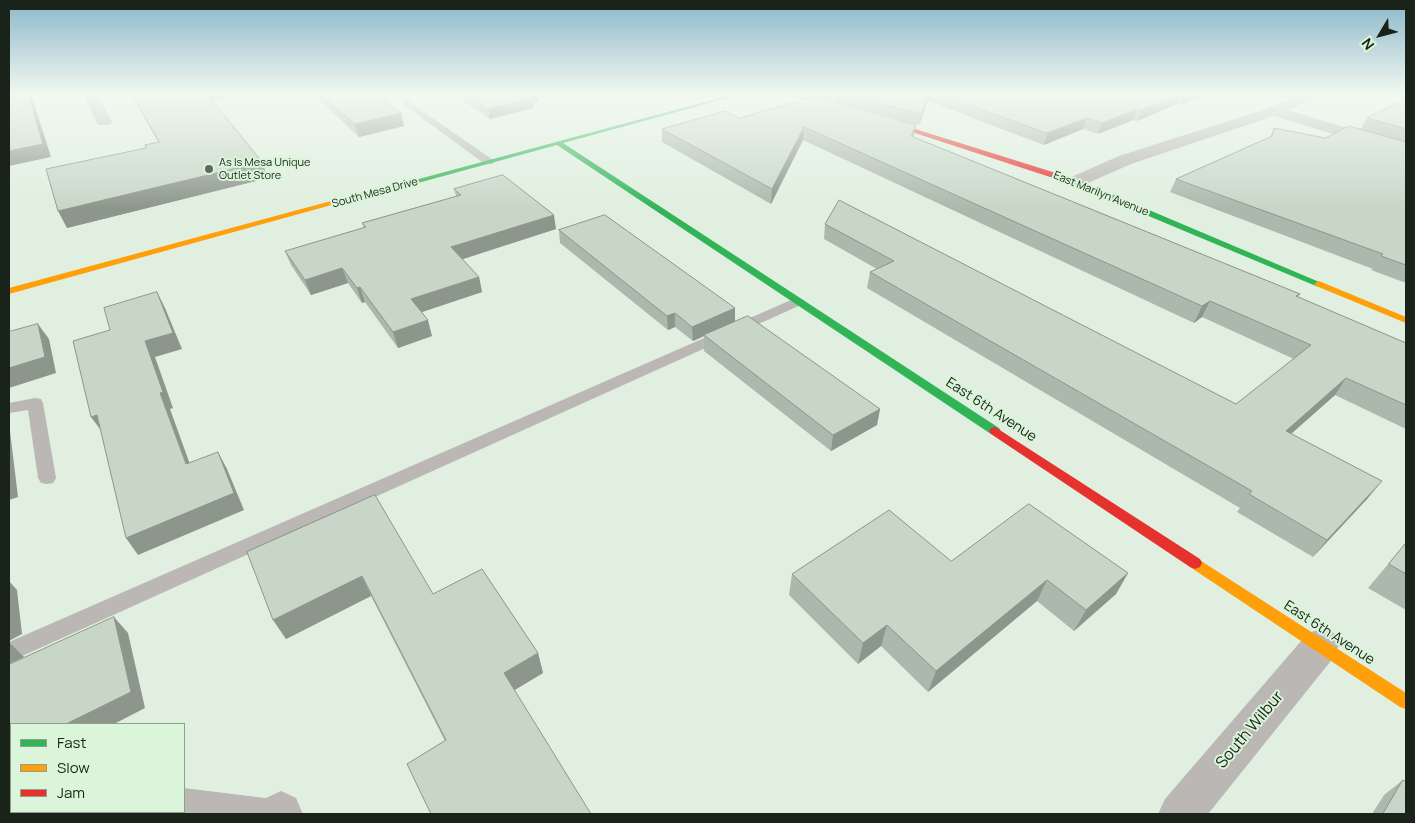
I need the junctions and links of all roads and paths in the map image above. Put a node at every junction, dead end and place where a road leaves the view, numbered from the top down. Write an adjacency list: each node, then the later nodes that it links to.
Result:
1 (447, 132): 8 (lane)
2 (597, 132): 6 (street, South Mesa Drive)
3 (920, 132): 9 (street, East Marilyn Avenue)
4 (1209, 132): 9 (street)
5 (1345, 132): 7 (street)
6 (558, 143): 8 (street, South Mesa Drive); 11 (street, East 6th Avenue)
7 (1406, 151)
8 (489, 162): 10 (street, South Mesa Drive)
9 (1075, 182): 12 (street, East Marilyn Avenue)
10 (9, 291)
11 (798, 301): 15 (street, East 6th Avenue); 16 (lane)
12 (1406, 320)
13 (9, 408): 14 (lane)
14 (47, 478)
15 (1321, 645): 17 (street, East 6th Avenue); 20 (street, South Wilbur)
16 (9, 652)
17 (1406, 702)
18 (185, 801): 19 (lane)
19 (281, 814)
20 (1180, 814)

